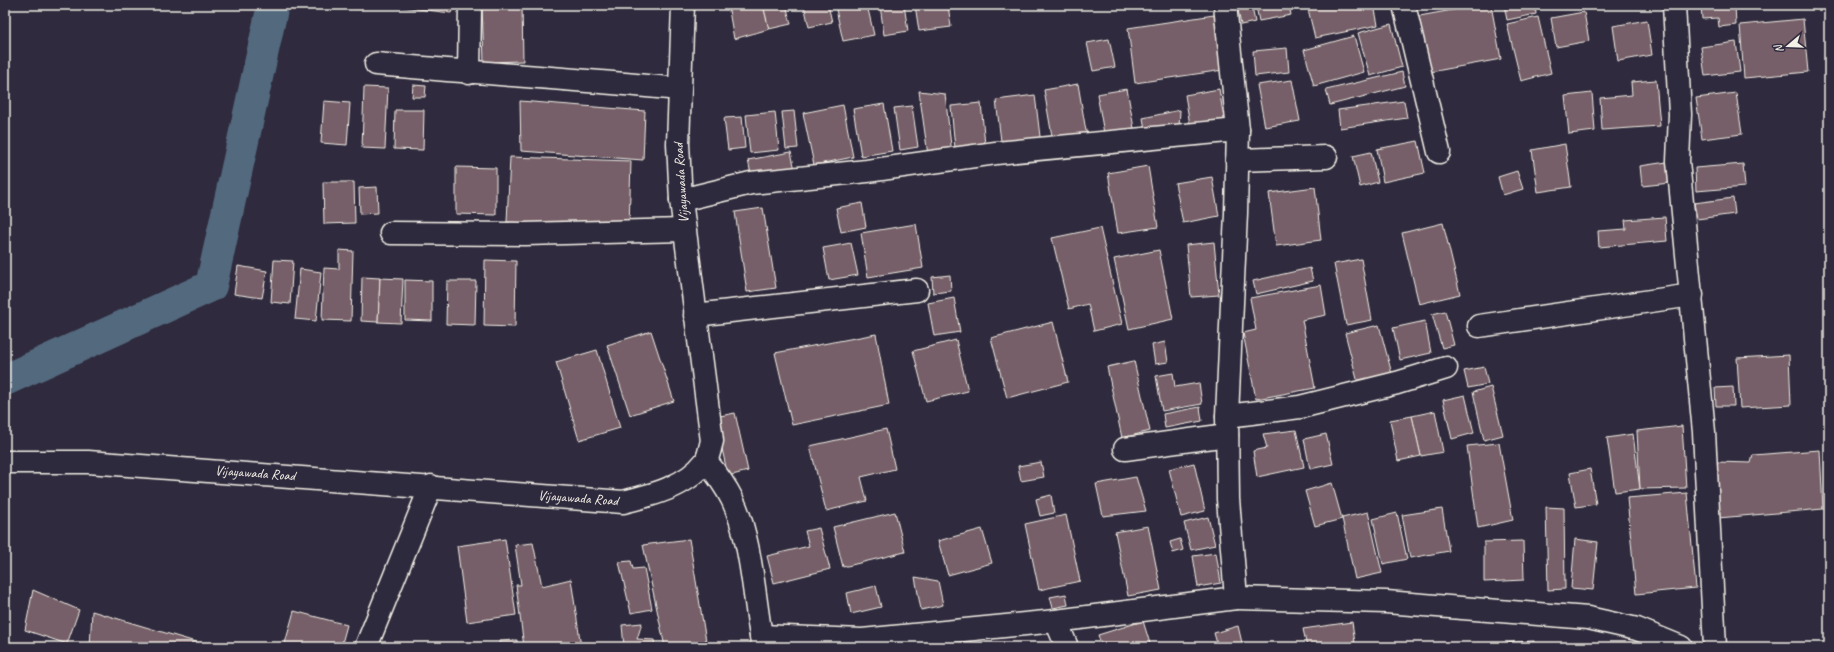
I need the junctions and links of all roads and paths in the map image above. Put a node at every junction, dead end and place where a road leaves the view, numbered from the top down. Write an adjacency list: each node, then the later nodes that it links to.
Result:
1 (470, 5): 7 (street)
2 (683, 5): 8 (street, Vijayawada Road)
3 (1225, 5): 9 (street)
4 (1404, 5): 10 (street)
5 (1674, 5): 17 (street)
6 (376, 64): 7 (street)
7 (469, 72): 8 (street)
8 (679, 89): 13 (street, Vijayawada Road)
9 (1238, 130): 12 (street); 13 (street)
10 (1440, 152)
11 (1326, 157): 12 (street)
12 (1237, 160): 21 (street)
13 (681, 200): 14 (street, Vijayawada Road)
14 (684, 230): 15 (street); 18 (street, Vijayawada Road)
15 (391, 233)
16 (917, 290): 18 (street)
17 (1692, 295): 19 (street); 33 (street)
18 (695, 315): 23 (street, Vijayawada Road)
19 (1479, 326)
20 (1446, 368): 21 (street)
21 (1227, 425): 22 (street); 26 (street)
22 (1125, 449)
23 (706, 461): 25 (street, Vijayawada Road); 29 (street)
24 (5, 462): 25 (street, Vijayawada Road)
25 (431, 486): 30 (street)
26 (1236, 598): 27 (street); 28 (street)
27 (1056, 621): 29 (street); 31 (street)
28 (1637, 638): 32 (street)
29 (762, 641)
30 (366, 647)
31 (1067, 647)
32 (1681, 647)
33 (1715, 647)

